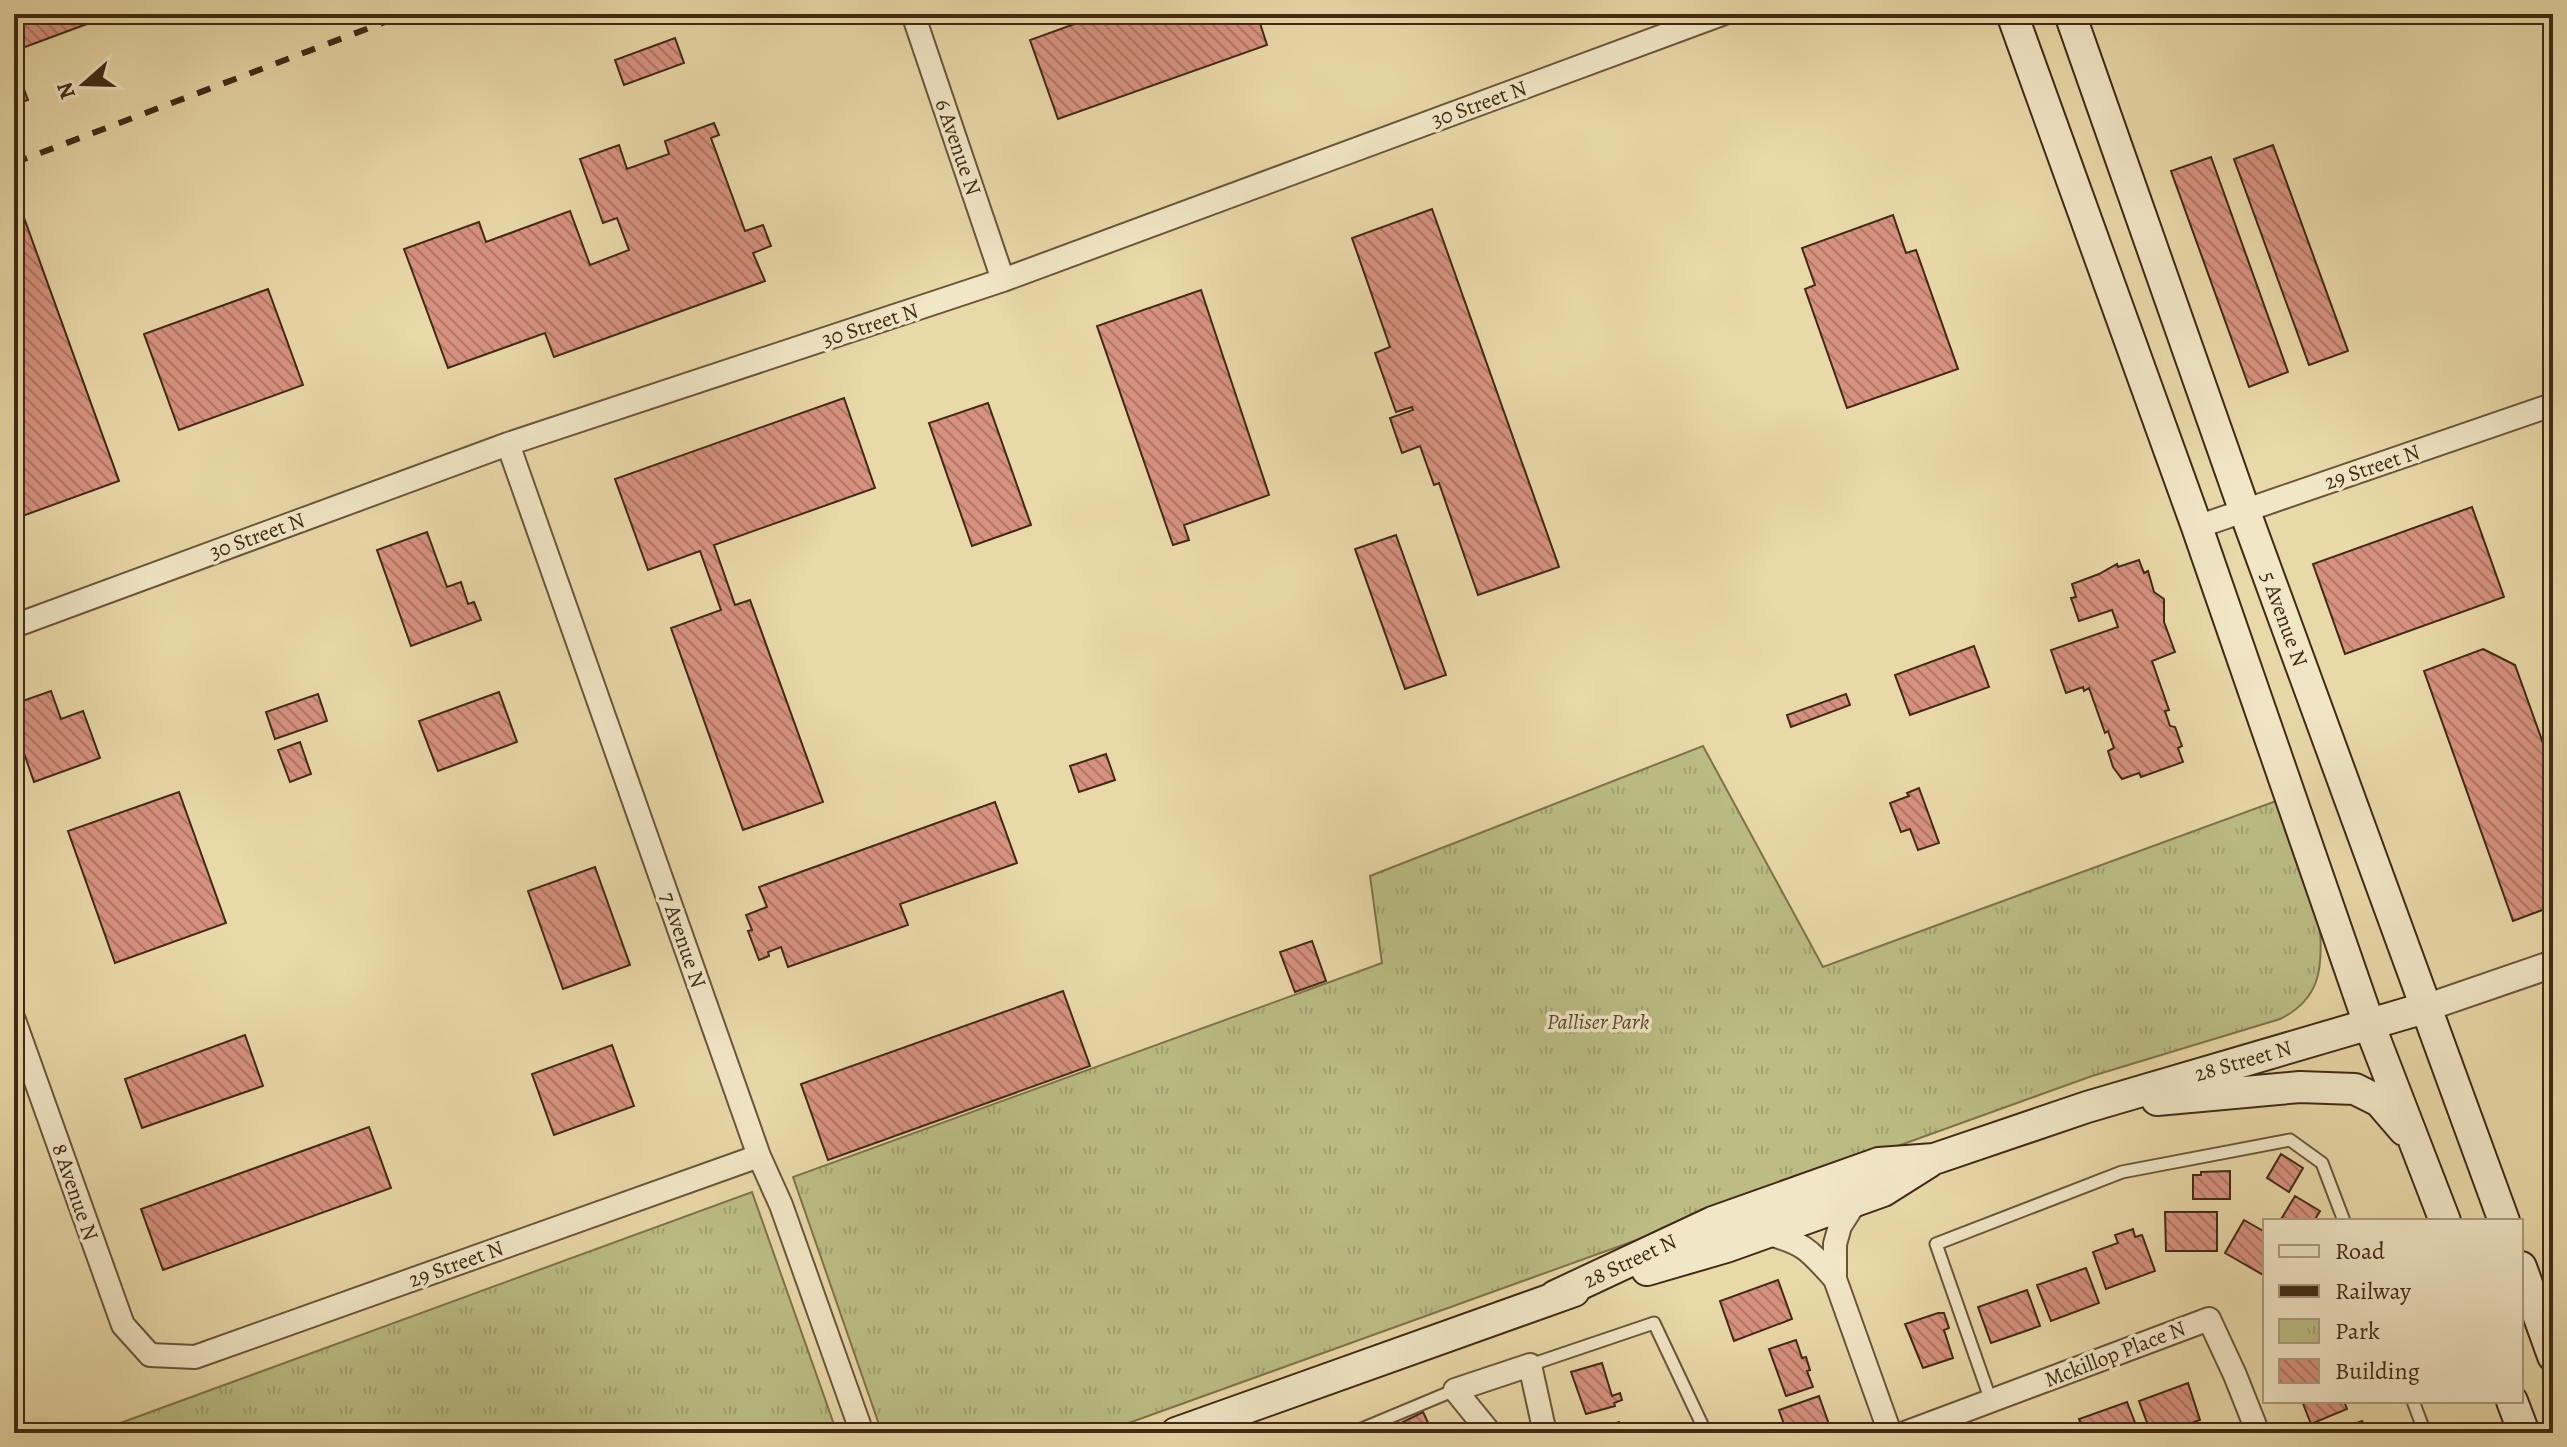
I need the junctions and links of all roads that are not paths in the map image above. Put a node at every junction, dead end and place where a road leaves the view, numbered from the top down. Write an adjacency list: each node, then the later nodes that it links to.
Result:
1 (913, 14): 5 (street, 6 Avenue N)
2 (1722, 14): 5 (street, 30 Street N)
3 (2012, 14): 9 (main road)
4 (2070, 14): 8 (main road, 5 Avenue N)
5 (1003, 280): 7 (street, 30 Street N)
6 (2546, 407): 8 (street, 29 Street N)
7 (508, 444): 10 (street, 30 Street N); 17 (street, 7 Avenue N)
8 (2245, 512): 9 (street, 29 Street N); 12 (main road, 5 Avenue N)
9 (2197, 527): 14 (main road)
10 (14, 626)
11 (2553, 964): 12 (street, 28 Street N)
12 (2428, 1007): 14 (main road, 28 Street N); 22 (main road, 5 Avenue N)
13 (14, 1020): 27 (street, 8 Avenue N)
14 (2369, 1024): 15 (main road, 28 Street N); 16 (main road)
15 (2087, 1107): 16 (main road); 18 (main road, 28 Street N)
16 (2419, 1152): 21 (main road)
17 (759, 1156): 27 (street, 29 Street N); 34 (street, 7 Avenue N)
18 (1934, 1159): 19 (main road, 28 Street N); 26 (main road, 28 Street N)
19 (1856, 1201): 23 (main road, 28 Street N); 25 (street)
20 (2343, 1219): 31 (lane)
21 (2444, 1219)
22 (2503, 1219)
23 (1766, 1233): 25 (street); 26 (main road, 28 Street N)
24 (2523, 1273): 28 (main road)
25 (1835, 1279): 40 (street)
26 (1555, 1296): 35 (main road, 28 Street N)
27 (150, 1355)
28 (2553, 1356)
29 (1530, 1365): 30 (street); 38 (street); 39 (lane)
30 (1455, 1390): 36 (lane); 37 (street)
31 (1991, 1401): 41 (street, Mckillop Place N); 42 (street, Mckillop Place N)
32 (2414, 1403): 43 (lane)
33 (2513, 1403): 44 (main road)
34 (862, 1433)
35 (1176, 1433)
36 (1352, 1433)
37 (1490, 1433)
38 (1545, 1433)
39 (1706, 1433)
40 (1890, 1433)
41 (1905, 1433)
42 (2258, 1433)
43 (2425, 1433)
44 (2524, 1433)

